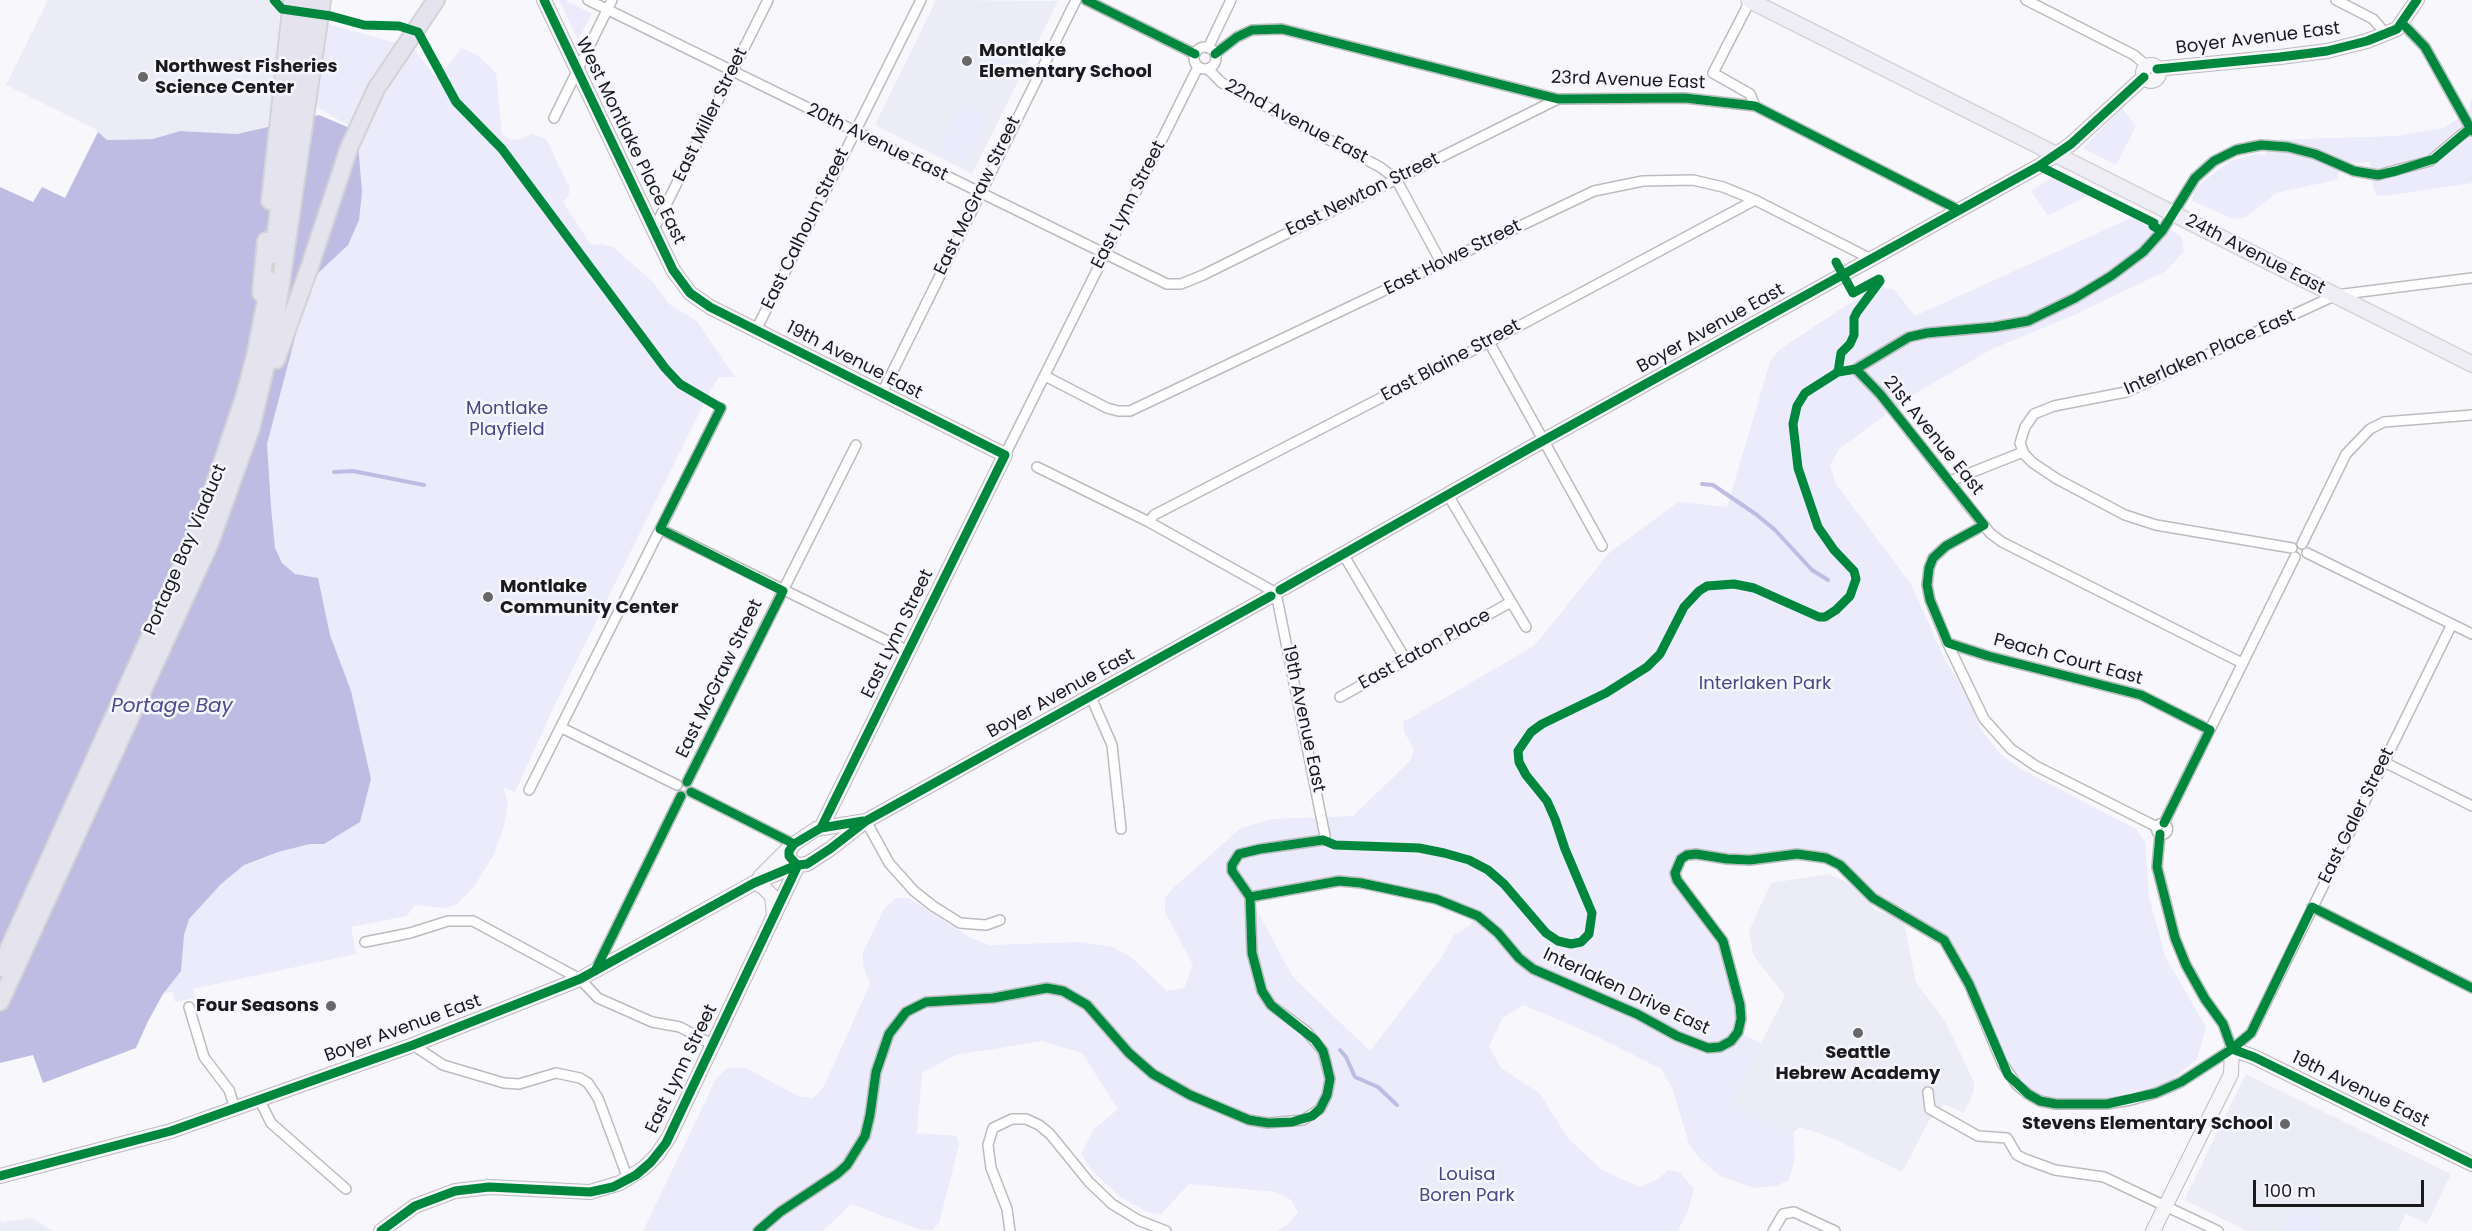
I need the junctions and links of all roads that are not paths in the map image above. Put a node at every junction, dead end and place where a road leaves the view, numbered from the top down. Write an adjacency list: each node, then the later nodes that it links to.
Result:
1 (292, 0): 47 (highway)
2 (307, 0): 47 (highway, Portage Bay Viaduct)
3 (322, 0): 53 (highway)
4 (436, 0): 53 (highway)
5 (544, 0): 23 (street, West Montlake Place East)
6 (588, 0): 17 (street, 20th Avenue East)
7 (612, 0): 17 (street)
8 (768, 0): 25 (street, East Miller Street)
9 (921, 0): 30 (street, East Calhoun Street)
10 (1076, 0): 33 (street, East McGraw Street)
11 (1086, 0): 21 (street)
12 (1231, 0): 20 (street)
13 (1750, 0): 27 (street); 31 (main road, 24th Avenue East)
14 (2026, 0): 24 (street)
15 (2336, 0): 19 (street)
16 (2417, 0): 18 (street, Boyer Avenue East)
17 (607, 9): 23 (street); 25 (street, 20th Avenue East)
18 (2403, 23): 19 (street, Boyer Avenue East); 29 (street)
19 (2386, 34): 24 (street, Boyer Avenue East)
20 (1211, 51): 21 (street); 22 (street); 26 (street, 23rd Avenue East)
21 (1195, 54): 22 (street)
22 (1203, 68): 32 (street, 22nd Avenue East); 38 (street, East Lynn Street)
23 (577, 69): 28 (street); 37 (street, West Montlake Place East)
24 (2149, 71): 31 (street, Boyer Avenue East)
25 (733, 72): 30 (street, 20th Avenue East); 37 (street, East Miller Street)
26 (1558, 99): 27 (street, 23rd Avenue East); 32 (street, East Newton Street)
27 (1755, 106): 35 (street, 23rd Avenue East)
28 (554, 118)
29 (2472, 129): 36 (street, bridge)
30 (854, 132): 33 (street, 20th Avenue East); 45 (street, East Calhoun Street)
31 (2057, 154): 35 (street, Boyer Avenue East); 36 (main road, 24th Avenue East)
32 (1396, 179): 40 (street, 22nd Avenue East); 42 (street, East Newton Street)
33 (979, 194): 38 (street, 20th Avenue East); 50 (street, East McGraw Street)
34 (1755, 201): 39 (street, East Howe Street); 40 (street, East Howe Street); 46 (street, East Blaine Street)
35 (1959, 210): 39 (street, Boyer Avenue East)
36 (2172, 213): 44 (main road, 24th Avenue East); 59 (street, 21st Avenue East)
37 (654, 230): 43 (street, West Montlake Place East)
38 (1104, 254): 42 (street, 20th Avenue East); 49 (street, East Lynn Street)
39 (1871, 259): 54 (street, Boyer Avenue East)
40 (1442, 264): 49 (street, East Howe Street)
41 (2472, 278): 44 (street, Interlaken Place East)
42 (1167, 284)
43 (690, 293): 45 (street, 19th Avenue East)
44 (2336, 295): 48 (main road, 24th Avenue East); 56 (street, Interlaken Place East)
45 (756, 330): 50 (street, 19th Avenue East)
46 (1489, 342): 54 (street); 61 (street, East Blaine Street)
47 (255, 357): 103 (highway, Portage Bay Viaduct)
48 (2472, 364)
49 (1045, 376): 57 (street, East Lynn Street)
50 (882, 393): 57 (street, 19th Avenue East)
51 (721, 408): 63 (street)
52 (2472, 415): 64 (street)
53 (251, 428): 107 (highway)
54 (1543, 441): 60 (street, Boyer Avenue East); 65 (street)
55 (856, 445): 69 (street, East McGraw Street)
56 (2024, 452): 59 (street); 66 (street)
57 (1005, 455): 76 (street, East Lynn Street)
58 (1037, 467): 61 (street)
59 (1950, 481): 62 (street, 21st Avenue East)
60 (1448, 495): 68 (street, Boyer Avenue East); 71 (street)
61 (1149, 522): 70 (street)
62 (1984, 525): 75 (street); 78 (street, 21st Avenue East)
63 (660, 529): 69 (street); 81 (street)
64 (2302, 544): 66 (street); 67 (street)
65 (1602, 546)
66 (2294, 553): 67 (street); 78 (street)
67 (2307, 553): 72 (street)
68 (1343, 554): 70 (street, Boyer Avenue East); 77 (street)
69 (783, 591): 76 (street); 84 (street, East McGraw Street)
70 (1275, 594): 79 (street, Boyer Avenue East); 98 (street, 19th Avenue East)
71 (1511, 602): 73 (street); 77 (street, East Eaton Place)
72 (2452, 624): 74 (street); 83 (street, East Galer Street)
73 (1526, 627)
74 (2472, 634)
75 (1948, 642): 82 (street, Peach Court East); 92 (street)
76 (908, 651): 91 (street, East Lynn Street)
77 (1406, 660): 80 (street, East Eaton Place)
78 (2242, 663): 82 (street)
79 (1091, 697): 90 (street, Boyer Avenue East); 93 (street)
80 (1340, 697)
81 (562, 728): 85 (street); 86 (street)
82 (2210, 729): 92 (street)
83 (2384, 762): 89 (street); 99 (street, East Galer Street)
84 (687, 782): 85 (street); 87 (street)
85 (677, 785): 88 (street)
86 (529, 790)
87 (691, 792): 88 (street); 94 (street)
88 (681, 796): 104 (street)
89 (2472, 806)
90 (866, 821): 91 (street, Boyer Avenue East); 95 (street, Boyer Avenue East); 100 (street)
91 (822, 828): 94 (street, Boyer Avenue East); 95 (street)
92 (2160, 828): 111 (street)
93 (1122, 829)
94 (793, 844): 96 (street); 97 (street, Boyer Avenue East)
95 (833, 846): 96 (street, Boyer Avenue East)
96 (798, 865): 97 (street, Boyer Avenue East); 101 (street, East Lynn Street)
97 (754, 883): 101 (street); 104 (street, Boyer Avenue East)
98 (1250, 897): 111 (street, Interlaken Drive East); 121 (street)
99 (2312, 908): 106 (street); 111 (street, East Galer Street)
100 (1000, 920)
101 (773, 921): 110 (street, East Lynn Street)
102 (365, 942): 105 (street)
103 (0, 968)
104 (595, 971): 105 (street, Boyer Avenue East)
105 (580, 979): 109 (street, Boyer Avenue East); 110 (street)
106 (2472, 988)
107 (0, 1002)
108 (189, 1007): 114 (street)
109 (413, 1045): 113 (street, Boyer Avenue East); 117 (street)
110 (713, 1045): 117 (street, East Lynn Street)
111 (2232, 1049): 115 (street, 19th Avenue East); 119 (street)
112 (1928, 1092): 119 (street)
113 (259, 1100): 114 (street, Boyer Avenue East); 118 (street)
114 (235, 1108): 116 (street, Boyer Avenue East)
115 (2472, 1164)
116 (0, 1176)
117 (628, 1179): 120 (street, East Lynn Street)
118 (346, 1189)
119 (2166, 1205): 126 (street); 127 (street)
120 (381, 1231)
121 (758, 1231)
122 (1010, 1231): 123 (street)
123 (1166, 1231)
124 (1773, 1231): 125 (street)
125 (1835, 1231)
126 (2153, 1231)
127 (2218, 1231)

